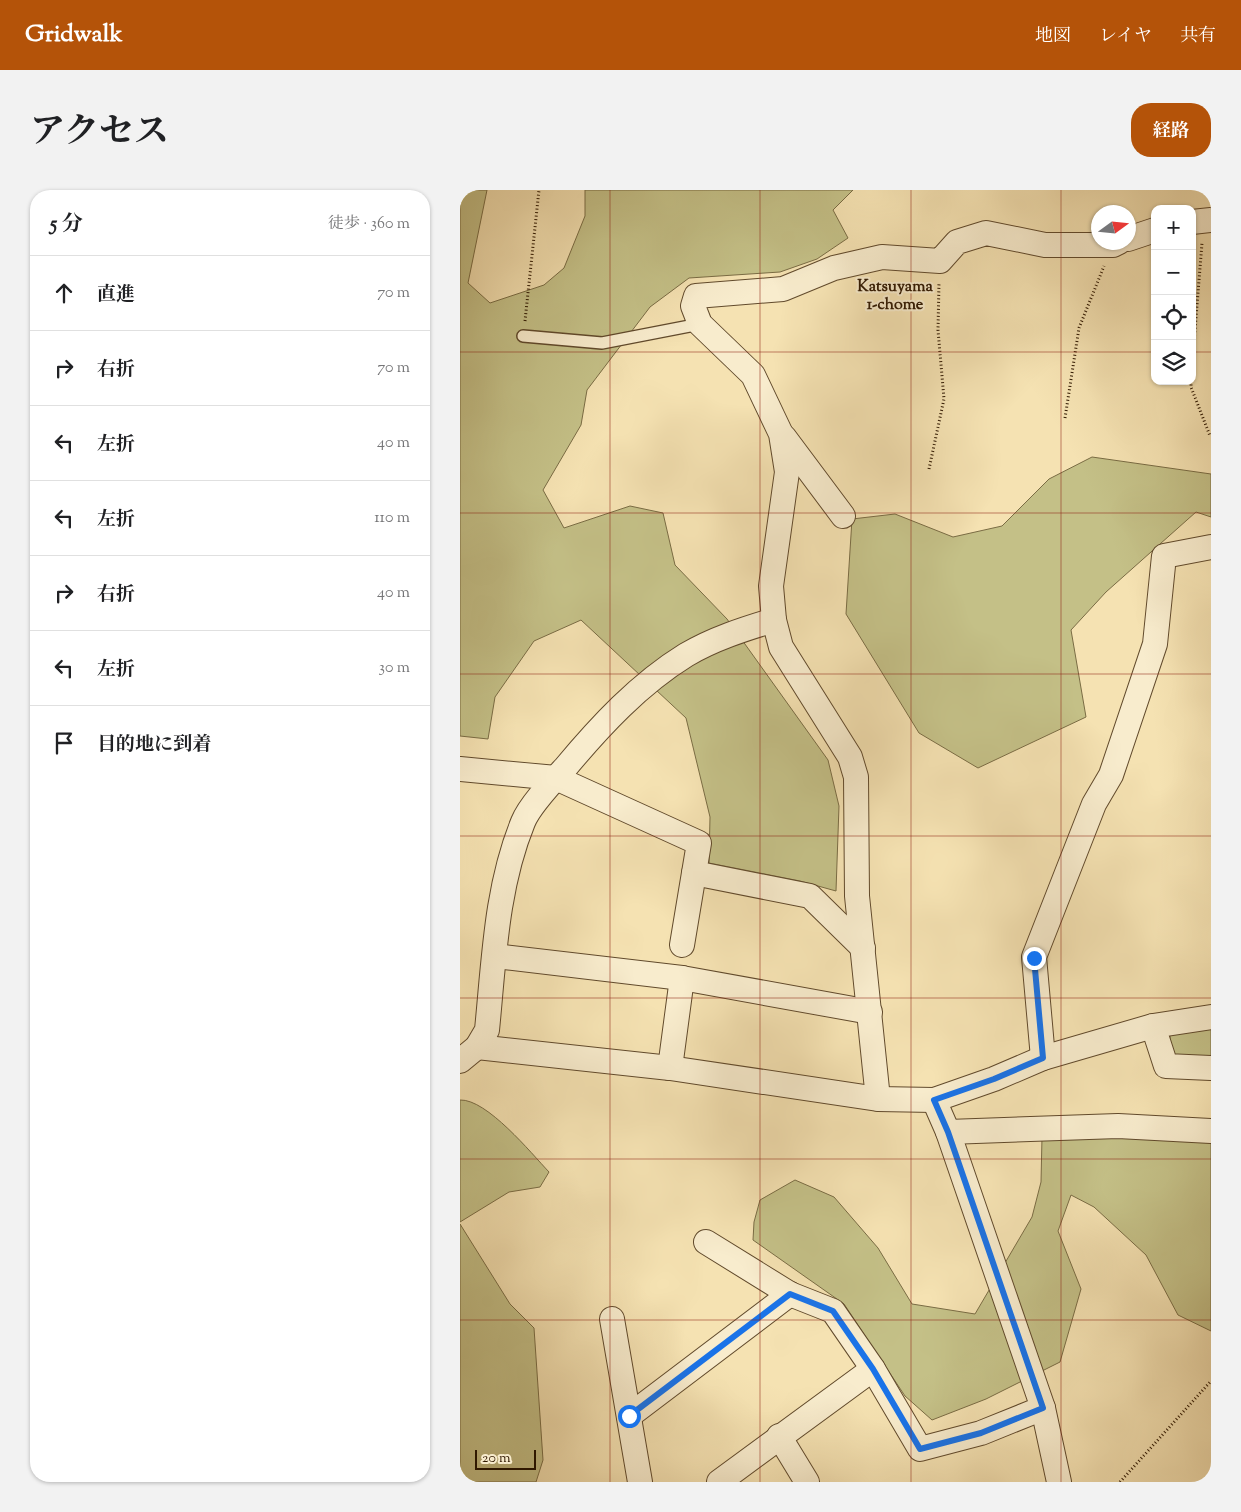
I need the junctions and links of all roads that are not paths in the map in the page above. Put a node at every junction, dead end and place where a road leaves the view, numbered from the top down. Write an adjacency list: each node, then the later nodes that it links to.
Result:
1 (1151, 231): 2 (street)
2 (1136, 237)
3 (1091, 243): 4 (street)
4 (700, 324): 5 (lane); 6 (street)
5 (523, 336)
6 (781, 434): 7 (street); 9 (street)
7 (843, 516)
8 (1211, 547): 21 (street)
9 (774, 620): 11 (street); 14 (street)
10 (460, 769): 11 (street)
11 (556, 778): 12 (street); 15 (street)
12 (694, 873): 13 (street); 14 (street)
13 (682, 945)
14 (863, 948): 17 (street)
15 (495, 956): 16 (street); 20 (street)
16 (682, 978): 17 (street); 22 (street)
17 (870, 1012): 24 (street)
18 (1211, 1017): 19 (street)
19 (1153, 1026): 21 (street); 23 (street)
20 (465, 1057): 22 (street)
21 (1043, 1058): 25 (street)
22 (670, 1068): 24 (street)
23 (1211, 1068)
24 (878, 1099): 25 (street)
25 (934, 1100): 27 (street)
26 (1211, 1131): 27 (street)
27 (948, 1132): 32 (street)
28 (706, 1242): 29 (street)
29 (790, 1294): 31 (street); 33 (street)
30 (612, 1319): 33 (street)
31 (873, 1369): 32 (street); 34 (street)
32 (1043, 1408): 38 (street)
33 (629, 1416): 35 (street)
34 (779, 1436): 36 (street); 37 (street)
35 (640, 1482)
36 (719, 1482)
37 (807, 1482)
38 (1059, 1482)

